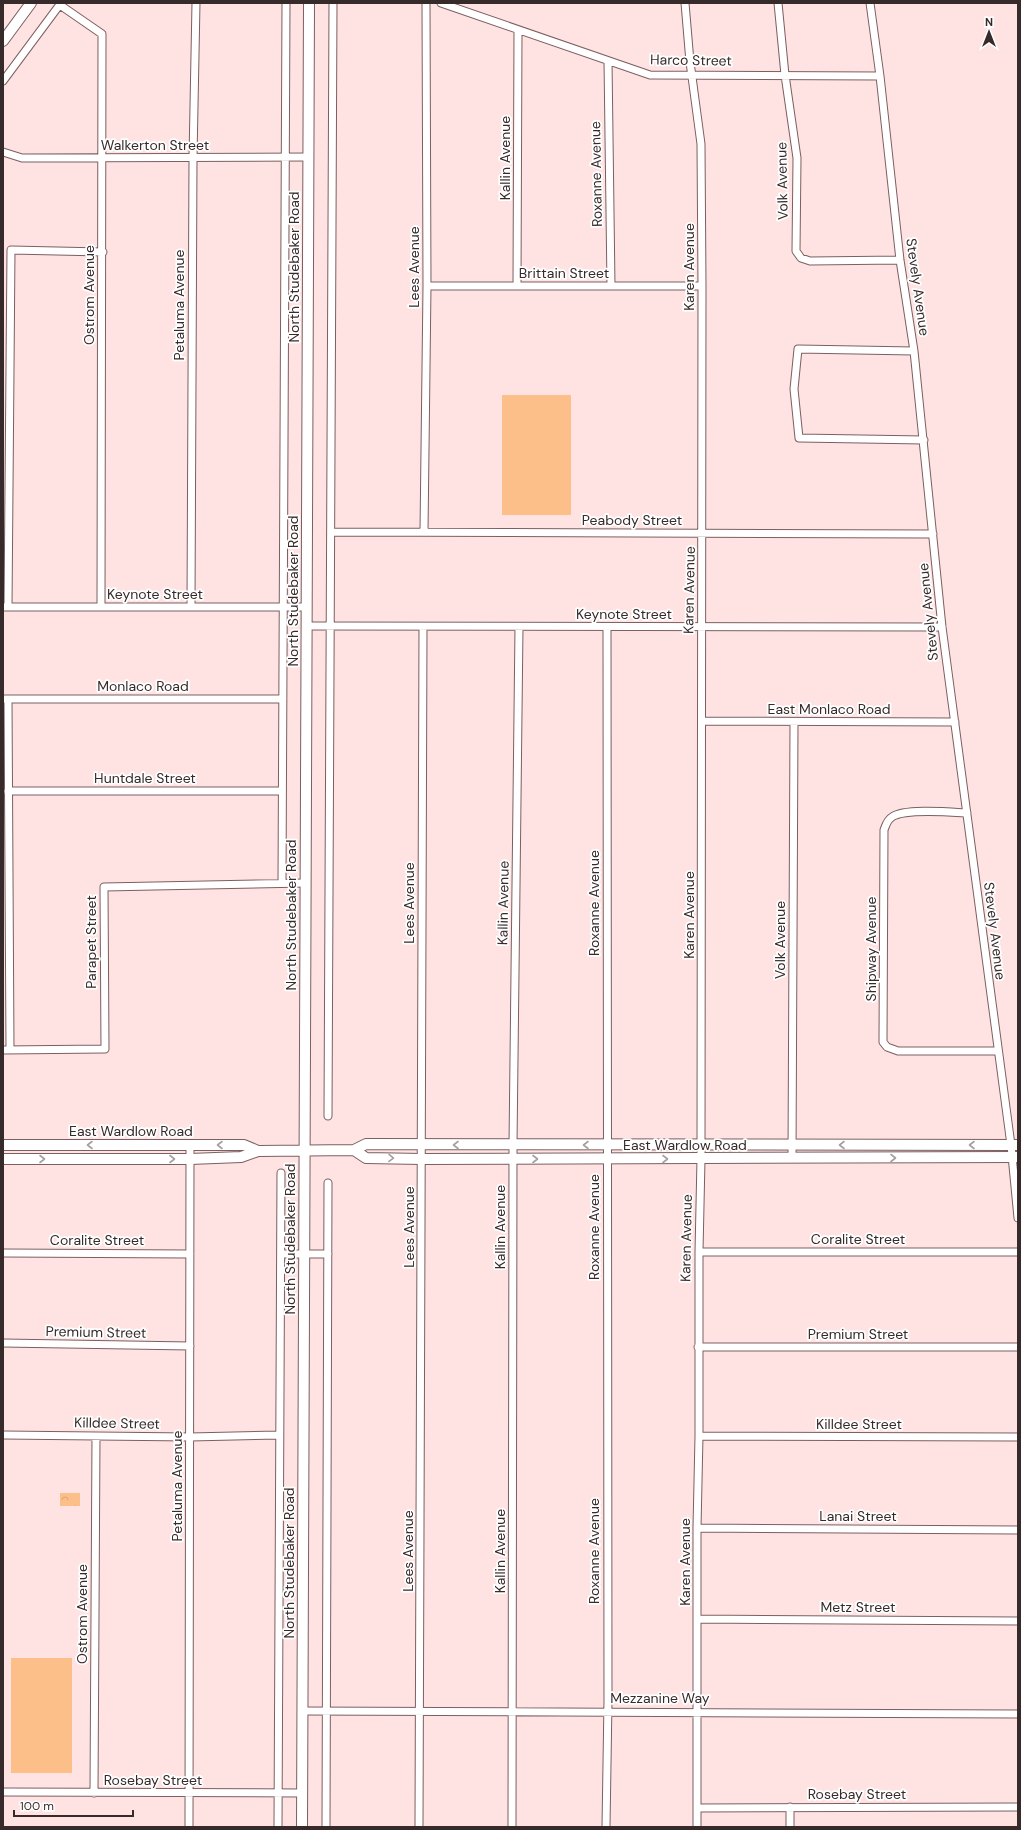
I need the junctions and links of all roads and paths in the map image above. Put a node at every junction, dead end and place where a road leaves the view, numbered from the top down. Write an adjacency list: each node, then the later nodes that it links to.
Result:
1 (31, 3): 13 (main road)
2 (196, 3): 23 (street, Petaluma Avenue)
3 (286, 3): 20 (street, North Studebaker Road)
4 (309, 3): 21 (main road, North Studebaker Road)
5 (333, 3): 32 (street)
6 (426, 3): 26 (street, Lees Avenue)
7 (441, 3): 12 (street, Harco Street)
8 (685, 3): 15 (street, Karen Avenue)
9 (778, 3): 16 (street, Volk Avenue)
10 (870, 3): 17 (street, Stevely Avenue)
11 (60, 4): 18 (street); 22 (street, Ostrom Avenue)
12 (518, 30): 14 (street, Harco Street); 27 (street, Kallin Avenue)
13 (3, 41)
14 (608, 61): 15 (street, Harco Street); 28 (street, Roxanne Avenue)
15 (692, 75): 16 (street, Harco Street); 29 (street, Karen Avenue)
16 (785, 75): 17 (street, Harco Street); 25 (street, Volk Avenue)
17 (880, 76): 25 (street, Stevely Avenue)
18 (3, 81)
19 (3, 152): 22 (street, Walkerton Street)
20 (284, 157): 21 (street, Walkerton Street); 23 (street, Walkerton Street); 40 (street, North Studebaker Road)
21 (308, 157): 39 (main road, North Studebaker Road)
22 (103, 158): 23 (street, Walkerton Street); 24 (street, Ostrom Avenue)
23 (193, 158): 36 (street, Petaluma Avenue)
24 (103, 252): 37 (street); 38 (street, Ostrom Avenue)
25 (900, 260): 30 (street, Stevely Avenue)
26 (427, 286): 27 (street, Brittain Street); 33 (street, Lees Avenue)
27 (517, 286): 28 (street, Brittain Street)
28 (610, 286): 29 (street, Brittain Street)
29 (702, 286): 34 (street, Karen Avenue)
30 (914, 351): 31 (street, Stevely Avenue); 31 (street)
31 (924, 440): 35 (street, Stevely Avenue)
32 (331, 532): 33 (street, Peabody Street); 42 (street)
33 (424, 532): 34 (street, Peabody Street)
34 (703, 534): 35 (street, Peabody Street); 46 (street, Karen Avenue)
35 (933, 534): 47 (street, Stevely Avenue)
36 (191, 606): 38 (street, Keynote Street); 40 (street, Keynote Street)
37 (5, 607): 38 (street, Keynote Street)
38 (102, 607)
39 (306, 607): 40 (street, Keynote Street); 41 (main road, North Studebaker Road)
40 (283, 608): 49 (street, North Studebaker Road)
41 (306, 626): 42 (street, Keynote Street); 57 (main road, North Studebaker Road)
42 (331, 626): 43 (street, Keynote Street); 60 (street)
43 (423, 627): 44 (street, Keynote Street); 63 (street, Lees Avenue)
44 (519, 627): 45 (street, Keynote Street); 64 (street, Kallin Avenue)
45 (607, 627): 46 (street, Keynote Street); 65 (street, Roxanne Avenue)
46 (702, 627): 47 (street, Keynote Street); 50 (street, Karen Avenue)
47 (942, 627): 52 (street, Stevely Avenue)
48 (5, 699): 49 (street, Monlaco Road); 53 (street)
49 (283, 699): 54 (street, North Studebaker Road)
50 (702, 721): 51 (street, East Monlaco Road); 66 (street, Karen Avenue)
51 (794, 722): 52 (street, East Monlaco Road); 67 (street, Volk Avenue)
52 (955, 722): 55 (street, Stevely Avenue)
53 (8, 791): 54 (street, Huntdale Street); 58 (street)
54 (282, 791): 56 (street, North Studebaker Road)
55 (967, 813): 59 (street, Stevely Avenue); 59 (street, Shipway Avenue)
56 (282, 883): 57 (street, Parapet Street); 58 (street, Parapet Street)
57 (306, 883): 69 (main road, North Studebaker Road)
58 (7, 1050)
59 (998, 1051): 68 (street, Stevely Avenue)
60 (328, 1116)
61 (3, 1145): 62 (main road, East Wardlow Road, one-way to 61)
62 (190, 1145): 71 (main road, East Wardlow Road, one-way to 62); 75 (street, Petaluma Avenue)
63 (421, 1145): 64 (main road, East Wardlow Road, one-way to 63); 70 (main road, East Wardlow Road); 76 (street, Lees Avenue)
64 (513, 1145): 65 (main road, East Wardlow Road, one-way to 64); 77 (street, Kallin Avenue)
65 (606, 1145): 66 (main road, East Wardlow Road); 78 (street, Roxanne Avenue)
66 (701, 1145): 67 (main road, East Wardlow Road); 79 (street, Karen Avenue)
67 (792, 1145): 68 (main road, East Wardlow Road, one-way to 67); 73 (street, Volk Avenue)
68 (1014, 1145): 72 (street, Stevely Avenue)
69 (304, 1150): 70 (main road, East Wardlow Road); 71 (main road, East Wardlow Road); 88 (main road, North Studebaker Road)
70 (354, 1150): 76 (main road, East Wardlow Road, one-way to 76)
71 (258, 1151): 75 (main road, East Wardlow Road)
72 (1015, 1157): 73 (main road, East Wardlow Road, one-way to 72); 82 (street, Stevely Avenue)
73 (792, 1158): 79 (main road, East Wardlow Road)
74 (3, 1159): 75 (main road, East Wardlow Road, one-way to 75)
75 (190, 1159): 86 (street, Petaluma Avenue)
76 (422, 1159): 77 (main road, East Wardlow Road); 107 (street, Lees Avenue)
77 (513, 1159): 78 (main road, East Wardlow Road, one-way to 78); 108 (street, Kallin Avenue)
78 (607, 1159): 79 (main road, East Wardlow Road, one-way to 79); 109 (street, Roxanne Avenue)
79 (701, 1159): 83 (street, Karen Avenue)
80 (281, 1173): 87 (street, North Studebaker Road)
81 (328, 1183): 89 (street)
82 (1018, 1218)
83 (699, 1252): 84 (street, Coralite Street); 92 (street, Karen Avenue)
84 (1018, 1252)
85 (3, 1253): 86 (street, Coralite Street)
86 (190, 1254): 91 (street, Petaluma Avenue)
87 (281, 1254): 88 (street); 95 (street, North Studebaker Road)
88 (304, 1254): 89 (street); 105 (main road, North Studebaker Road)
89 (328, 1254): 104 (street)
90 (3, 1344): 91 (street, Premium Street)
91 (190, 1346): 98 (street, Petaluma Avenue)
92 (698, 1347): 93 (street, Premium Street); 97 (street, Karen Avenue)
93 (1018, 1347)
94 (3, 1435): 96 (street, Killdee Street)
95 (280, 1435): 98 (street, Killdee Street); 113 (street, North Studebaker Road)
96 (96, 1436): 98 (street, Killdee Street); 112 (street, Ostrom Avenue)
97 (700, 1436): 99 (street, Killdee Street); 100 (street, Karen Avenue)
98 (190, 1437): 115 (street, Petaluma Avenue)
99 (1018, 1437)
100 (698, 1528): 101 (street, Lanai Street); 102 (street, Karen Avenue)
101 (1018, 1530)
102 (698, 1619): 103 (street, Metz Street); 106 (street, Karen Avenue)
103 (1018, 1621)
104 (326, 1710): 105 (street, Mezzanine Way); 107 (street, Mezzanine Way); 122 (street)
105 (302, 1711): 114 (main road, North Studebaker Road)
106 (698, 1711): 109 (street, Mezzanine Way); 110 (street, Mezzanine Way); 118 (street, Karen Avenue)
107 (420, 1712): 108 (street, Mezzanine Way); 123 (street, Lees Avenue)
108 (513, 1712): 109 (street, Mezzanine Way); 124 (street, Kallin Avenue)
109 (608, 1712): 125 (street, Roxanne Avenue)
110 (1018, 1714)
111 (3, 1792): 112 (street, Rosebay Street)
112 (94, 1793): 115 (street, Rosebay Street)
113 (278, 1793): 114 (street, Rosebay Street); 115 (street, Rosebay Street); 120 (street, North Studebaker Road)
114 (302, 1793): 121 (main road, North Studebaker Road)
115 (189, 1794): 119 (street, Petaluma Avenue)
116 (790, 1807): 117 (street, Rosebay Street); 118 (street, Rosebay Street); 127 (street)
117 (1018, 1807)
118 (697, 1808): 126 (street, Karen Avenue)
119 (189, 1827)
120 (278, 1827)
121 (302, 1827)
122 (326, 1827)
123 (419, 1827)
124 (512, 1827)
125 (606, 1827)
126 (697, 1827)
127 (790, 1827)

